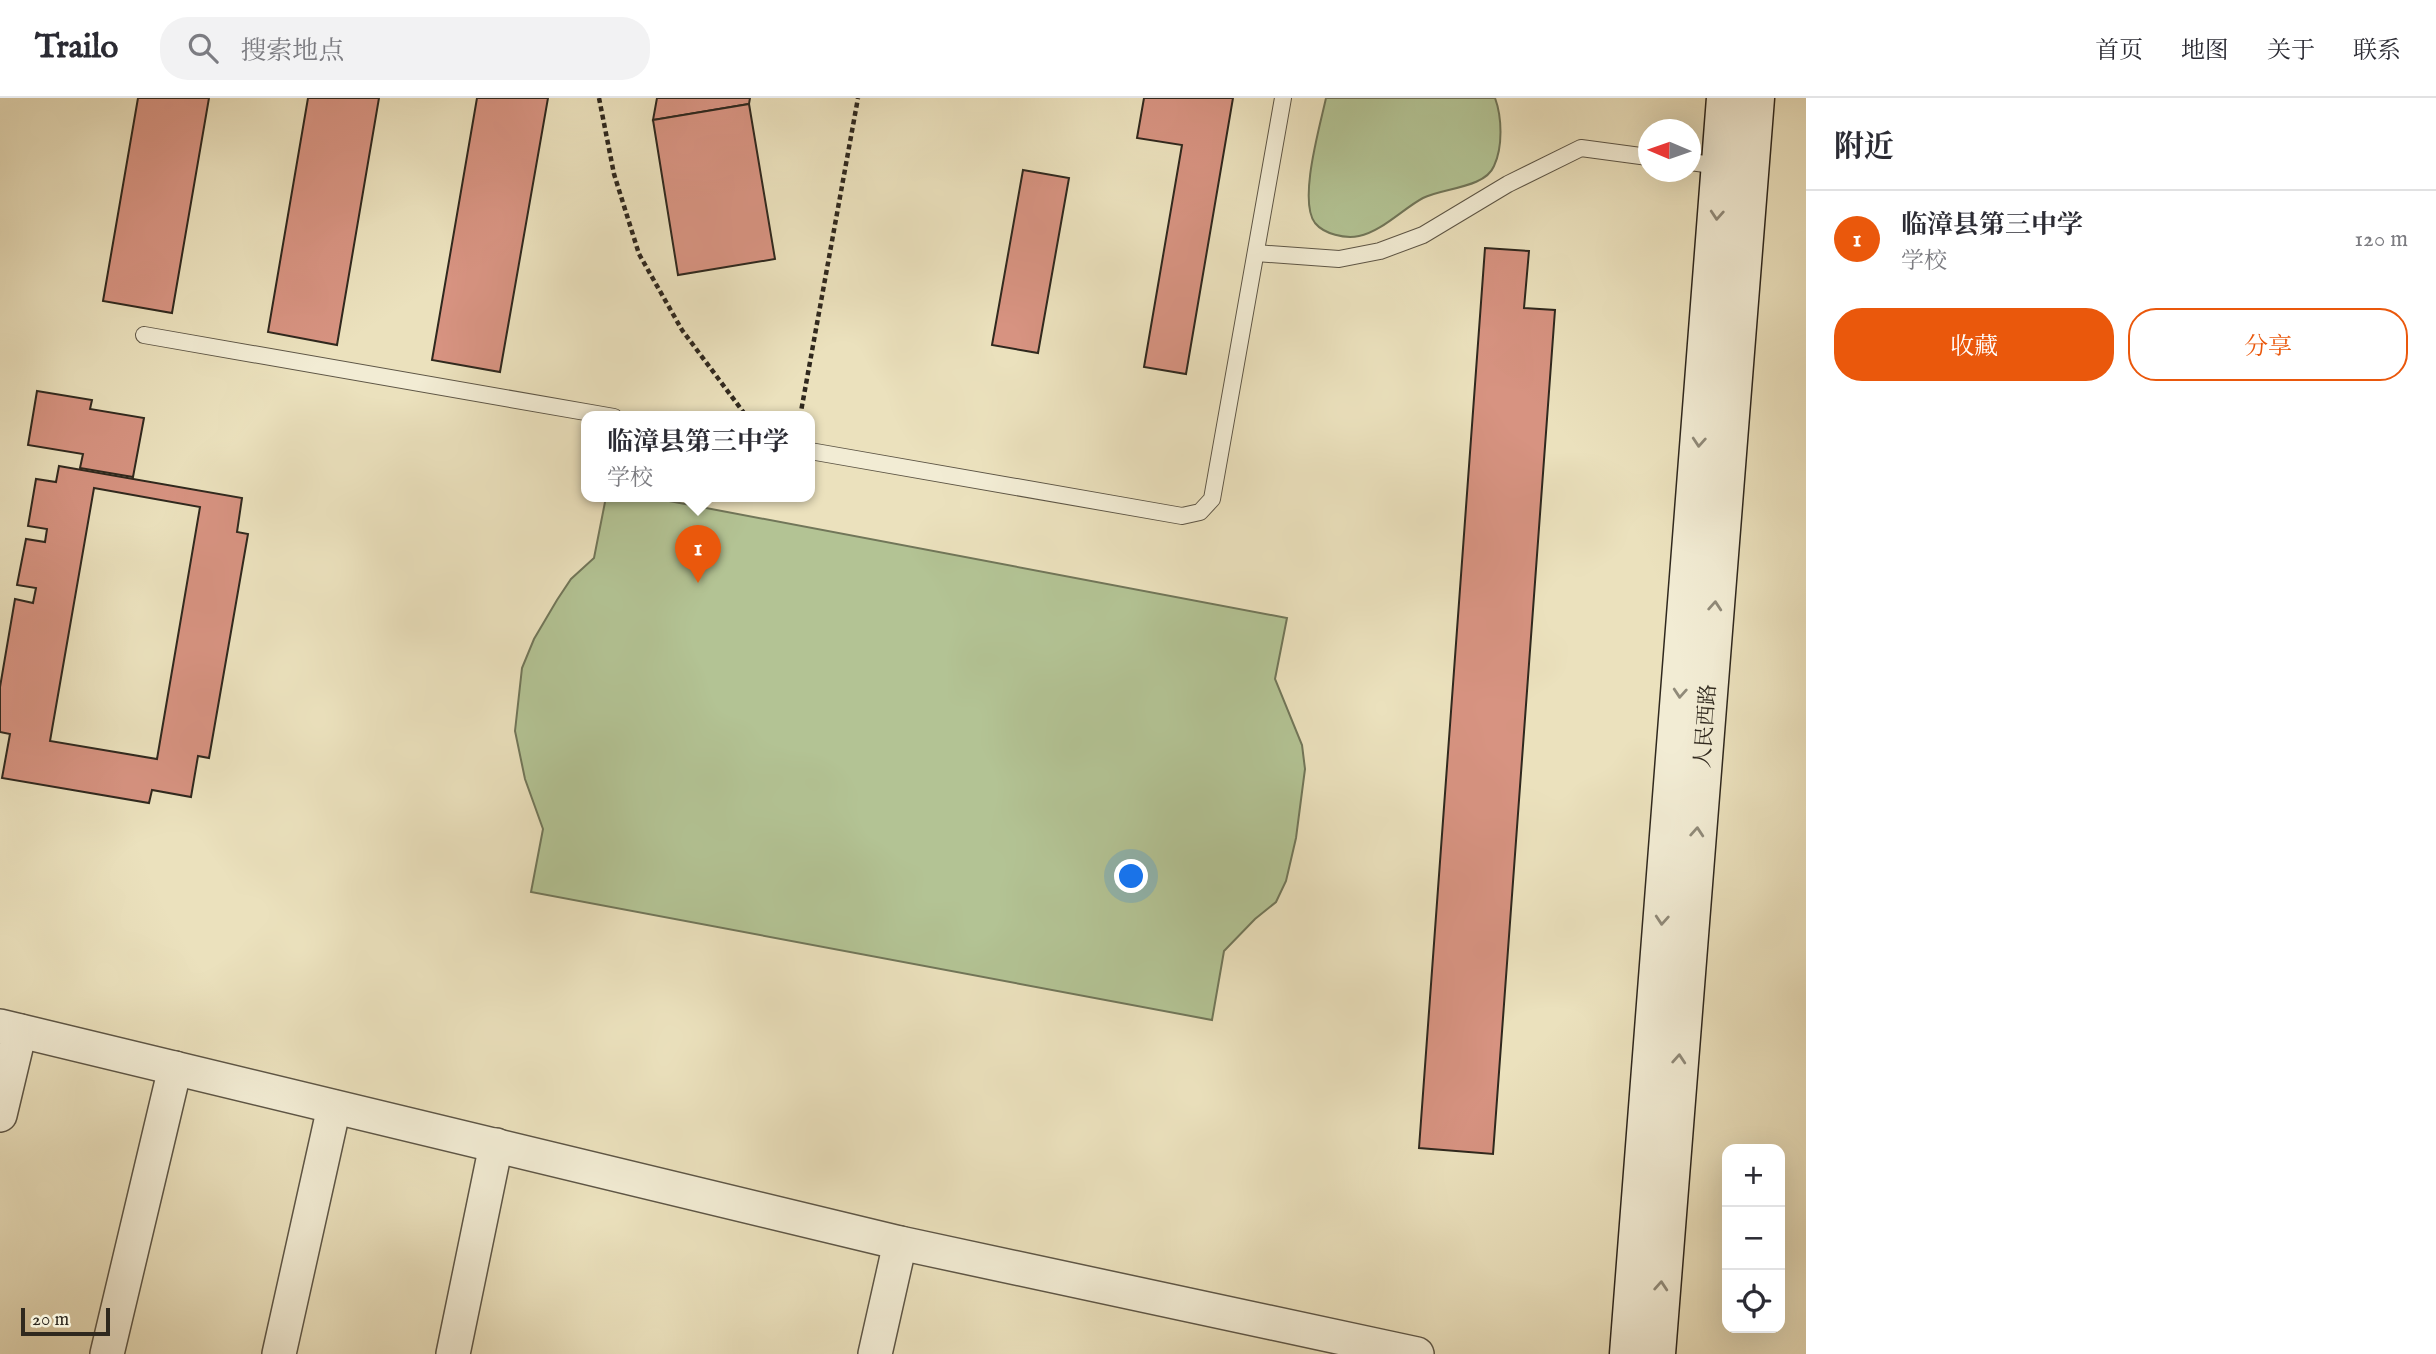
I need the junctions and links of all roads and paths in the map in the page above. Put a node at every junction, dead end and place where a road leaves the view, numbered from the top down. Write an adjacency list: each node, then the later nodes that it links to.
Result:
1 (599, 98): 11 (path)
2 (858, 98): 12 (path)
3 (1283, 98): 8 (lane)
4 (1726, 98): 7 (main road, 人民西路)
5 (1755, 98): 26 (main road, 人民西路, one-way to 5)
6 (1638, 156): 8 (lane)
7 (1705, 164): 25 (main road, 人民西路, one-way to 25)
8 (1256, 253): 13 (lane)
9 (144, 335): 10 (lane)
10 (581, 411)
11 (743, 411)
12 (801, 411)
13 (815, 452)
14 (10, 1029): 15 (street); 17 (street)
15 (175, 1069): 16 (street); 20 (street)
16 (334, 1107): 18 (street); 21 (street)
17 (0, 1115)
18 (496, 1145): 19 (street); 22 (street)
19 (900, 1243): 23 (street); 24 (street)
20 (107, 1354)
21 (279, 1354)
22 (453, 1354)
23 (875, 1354)
24 (1417, 1354)
25 (1629, 1354)
26 (1656, 1354)

